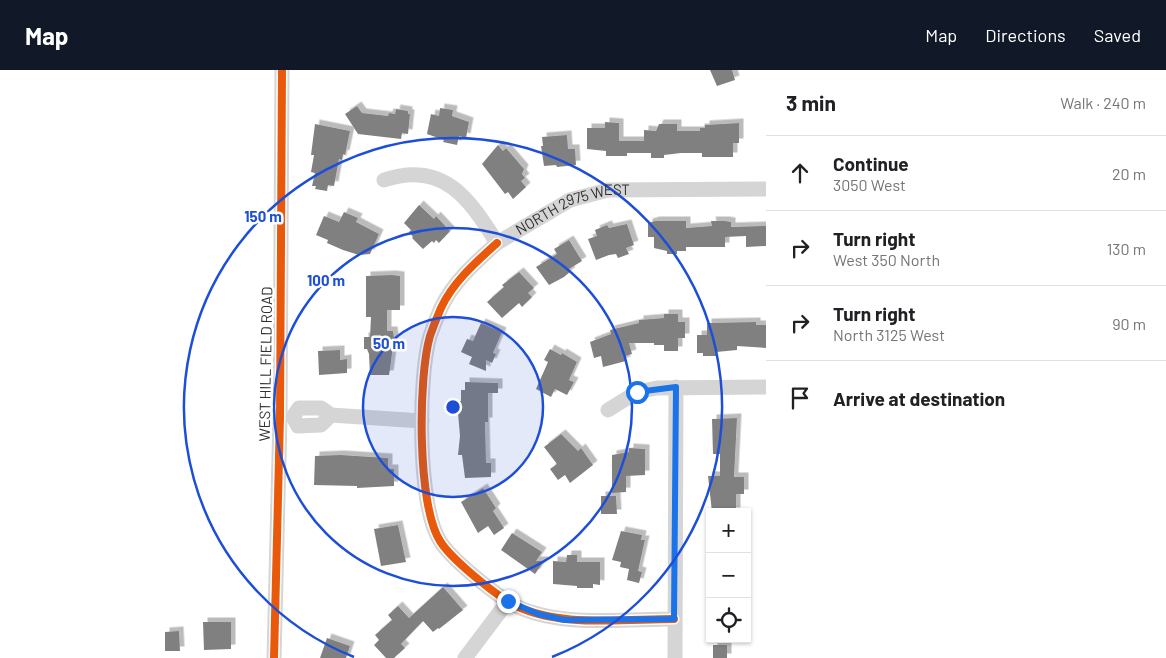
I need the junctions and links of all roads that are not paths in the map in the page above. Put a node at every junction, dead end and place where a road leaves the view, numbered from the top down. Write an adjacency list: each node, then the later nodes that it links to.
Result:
1 (282, 70): 8 (street, WEST HILL FIELD ROAD)
2 (384, 180): 4 (street, NORTH 2975 WEST)
3 (766, 189): 4 (street, NORTH 2975 WEST)
4 (497, 243): 9 (street)
5 (676, 387): 6 (street); 7 (street); 11 (street)
6 (766, 387)
7 (608, 410)
8 (286, 417): 9 (street); 12 (street, WEST HILL FIELD ROAD)
9 (422, 421): 10 (street)
10 (508, 601): 11 (street); 13 (street)
11 (674, 619): 14 (street)
12 (274, 658)
13 (465, 658)
14 (674, 658)

